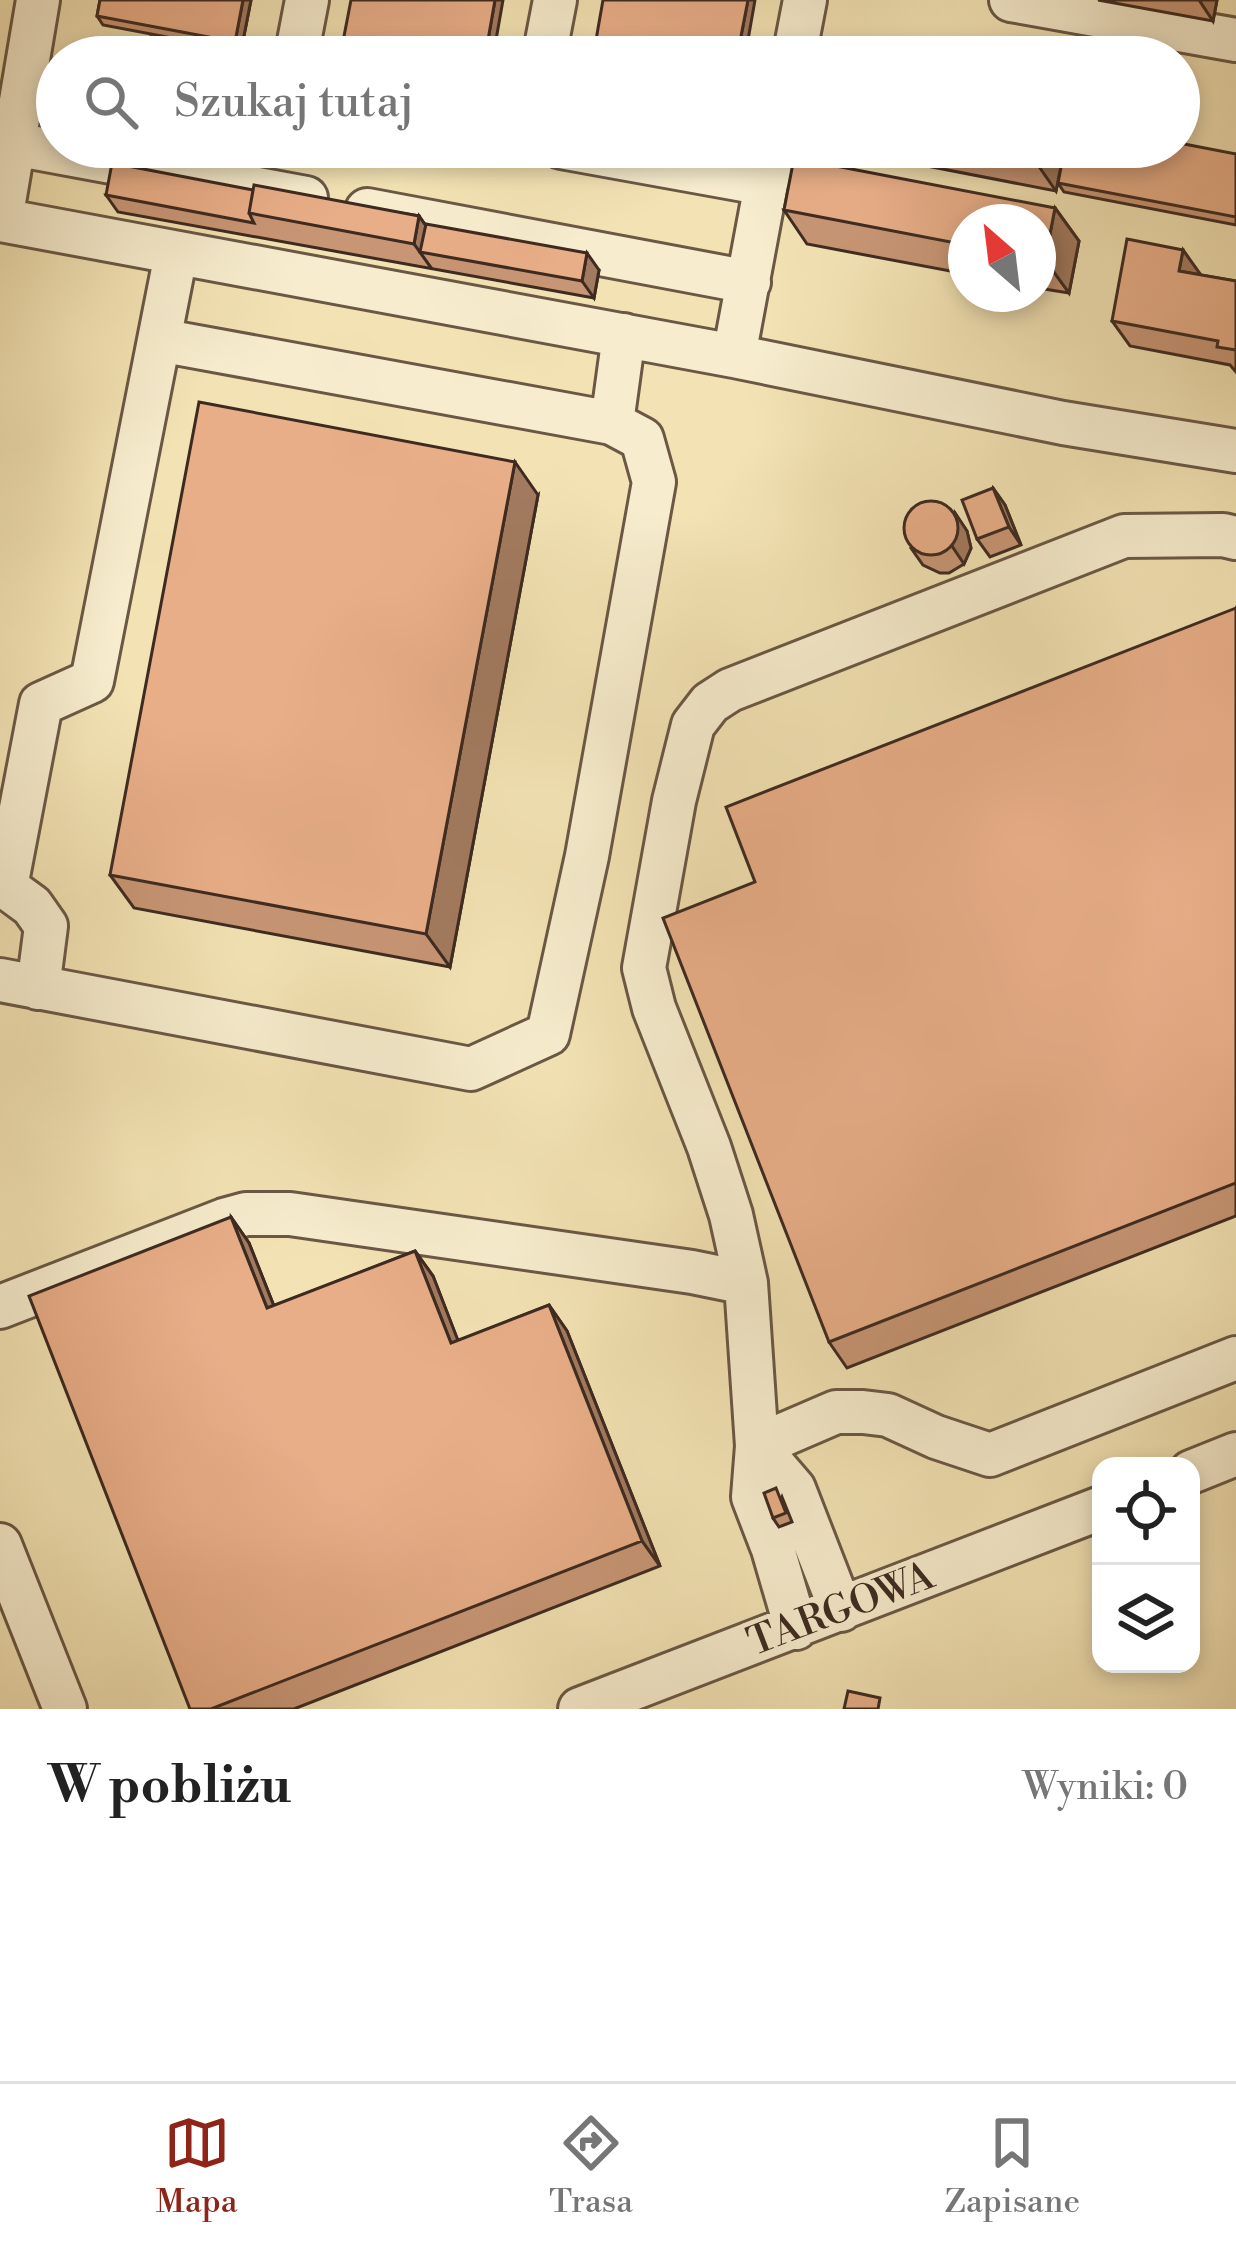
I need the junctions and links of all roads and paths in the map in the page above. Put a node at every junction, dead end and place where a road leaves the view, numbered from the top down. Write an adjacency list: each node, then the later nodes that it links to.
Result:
1 (38, 0): 7 (street)
2 (180, 0): 8 (street)
3 (307, 0): 9 (street)
4 (555, 0): 10 (street)
5 (805, 0): 11 (street)
6 (1011, 0): 12 (street)
7 (45, 36)
8 (174, 36)
9 (300, 36)
10 (548, 36)
11 (798, 36)
12 (1236, 40)
13 (36, 85): 14 (street)
14 (14, 144): 15 (street); 18 (street)
15 (36, 148)
16 (142, 168): 20 (street)
17 (772, 168): 20 (street)
18 (1, 221): 19 (street)
19 (176, 254): 21 (street); 22 (street)
20 (749, 282): 23 (street)
21 (624, 335): 23 (street); 24 (street)
22 (159, 340): 24 (street); 27 (street)
23 (734, 356): 25 (street)
24 (612, 423): 27 (street)
25 (1236, 451)
26 (1236, 538): 28 (street)
27 (19, 984)
28 (746, 1283): 29 (street); 31 (street)
29 (0, 1307)
30 (1236, 1358): 31 (street)
31 (757, 1446): 36 (street); 37 (street)
32 (1236, 1454): 33 (street)
33 (1200, 1468)
34 (1092, 1512): 36 (street, TARGOWA)
35 (0, 1545): 38 (street)
36 (841, 1610): 37 (street, TARGOWA)
37 (796, 1628): 39 (street, TARGOWA)
38 (65, 1709)
39 (580, 1709)

